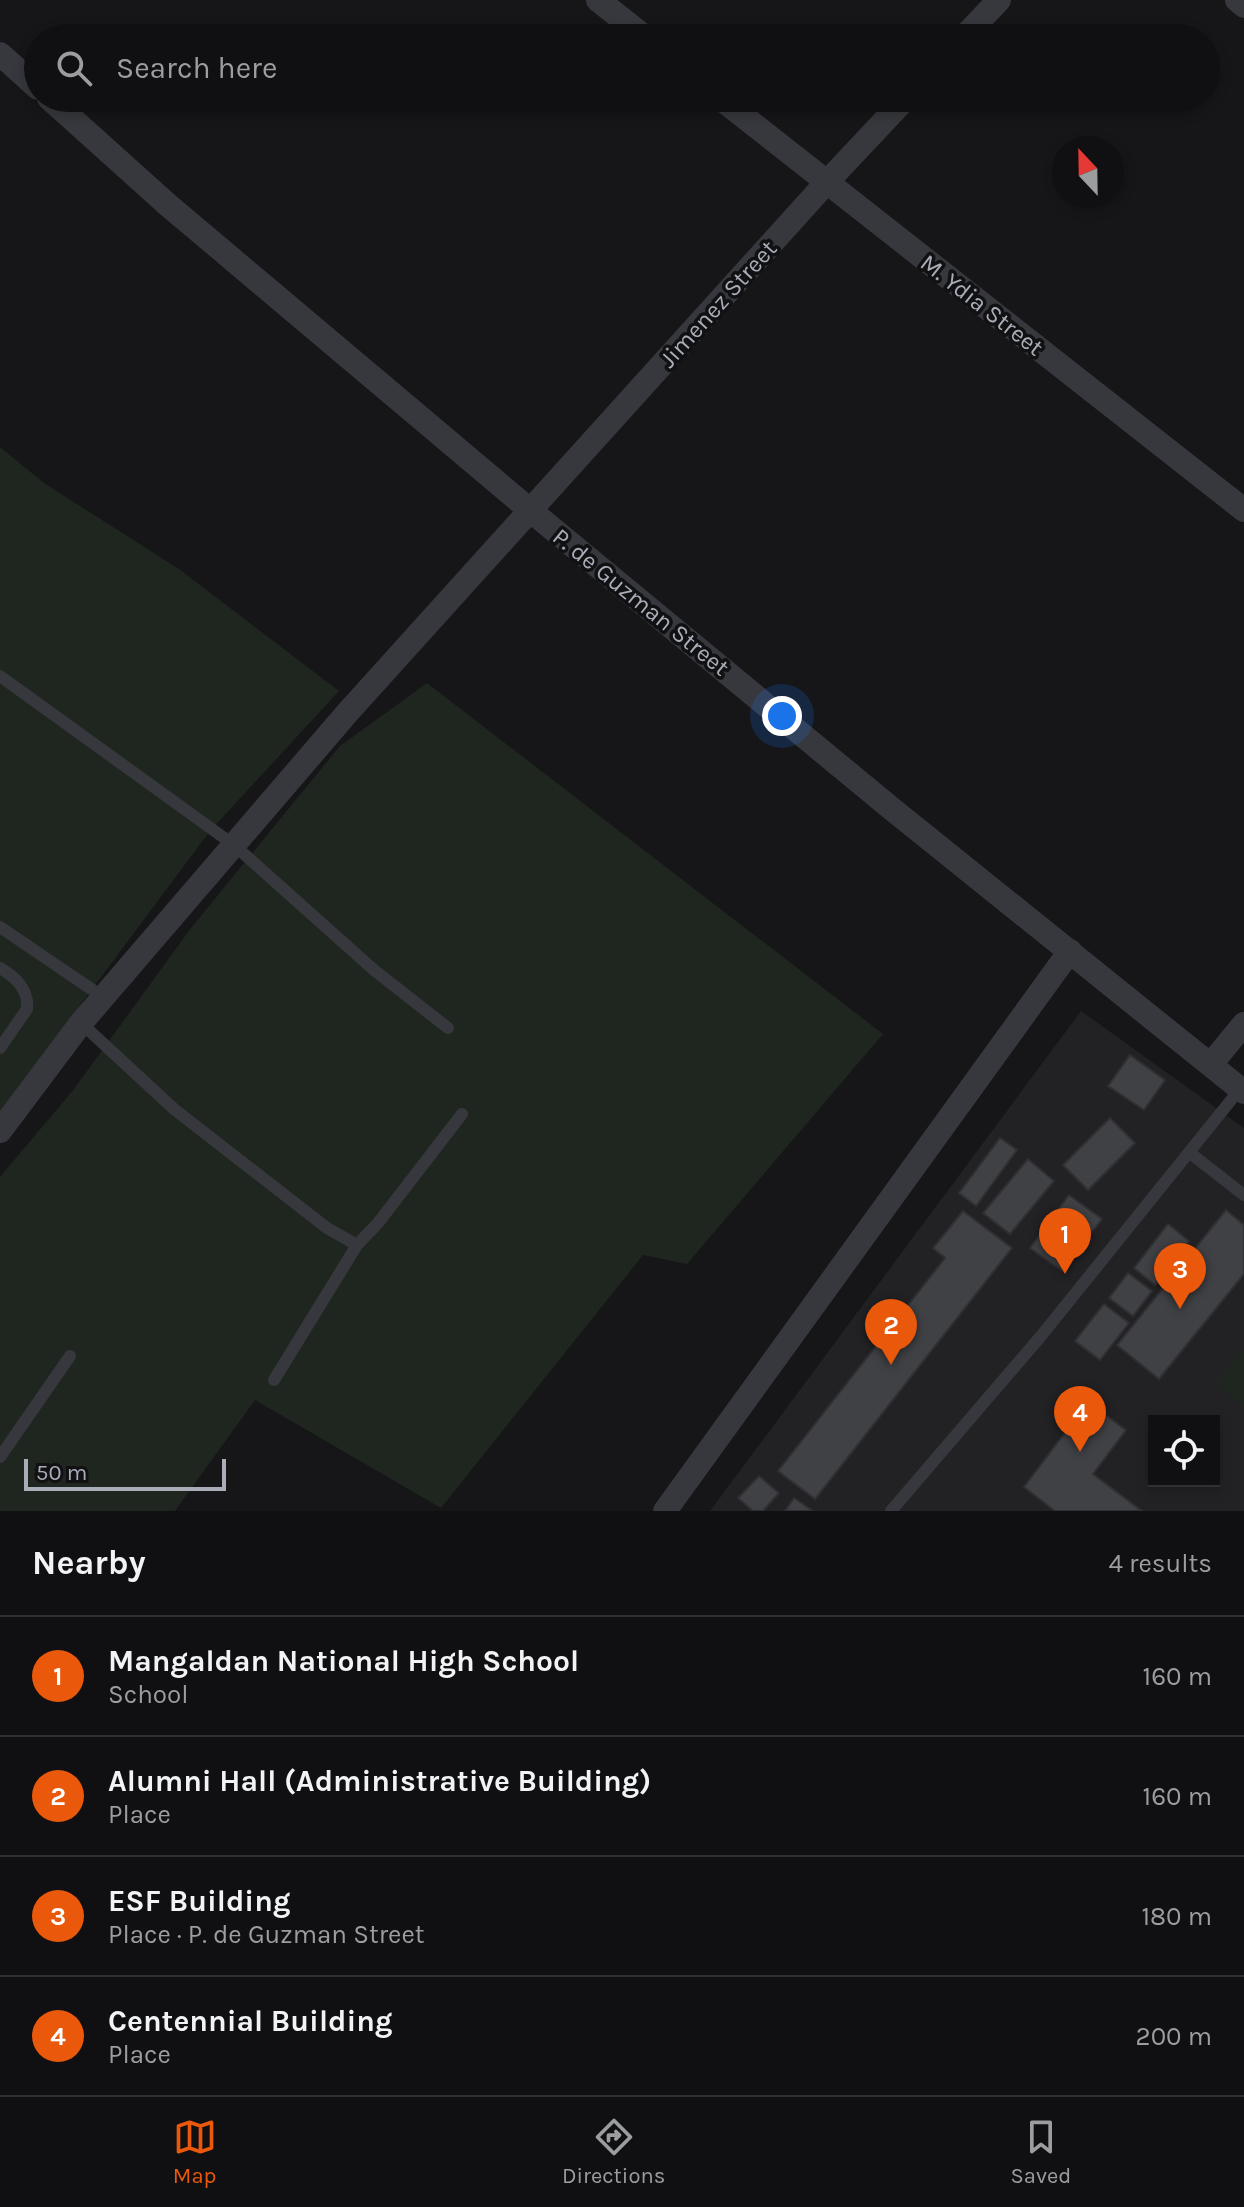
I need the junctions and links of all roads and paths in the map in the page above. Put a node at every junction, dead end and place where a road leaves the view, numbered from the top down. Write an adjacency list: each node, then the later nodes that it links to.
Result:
1 (598, 0): 5 (street)
2 (999, 0): 6 (street)
3 (1237, 0): 4 (street)
4 (1244, 6)
5 (628, 24)
6 (976, 24)
7 (0, 54): 8 (street)
8 (24, 75)
9 (65, 112): 14 (street, P. de Guzman Street)
10 (737, 112): 12 (street, M. Ydia Street)
11 (893, 112): 12 (street, Jimenez Street)
12 (826, 183): 13 (street, M. Ydia Street); 14 (street, Jimenez Street)
13 (1244, 510)
14 (531, 511): 16 (street, Jimenez Street); 18 (street, P. de Guzman Street)
15 (0, 676): 16 (lane)
16 (234, 845): 20 (street, Jimenez Street); 23 (lane)
17 (0, 927): 20 (lane)
18 (1070, 951): 25 (street, P. de Guzman Street); 35 (street)
19 (0, 968): 24 (lane)
20 (103, 997): 21 (street, Jimenez Street)
21 (81, 1023): 28 (street, Jimenez Street); 31 (lane)
22 (1244, 1024): 25 (street)
23 (448, 1028)
24 (0, 1048)
25 (1211, 1064): 26 (street, P. de Guzman Street)
26 (1242, 1091): 29 (lane)
27 (462, 1114): 31 (lane)
28 (0, 1131)
29 (1190, 1153): 30 (lane); 36 (lane)
30 (1244, 1195)
31 (357, 1245): 33 (lane)
32 (70, 1356): 34 (lane)
33 (274, 1380)
34 (0, 1457)
35 (665, 1511)
36 (891, 1511)

